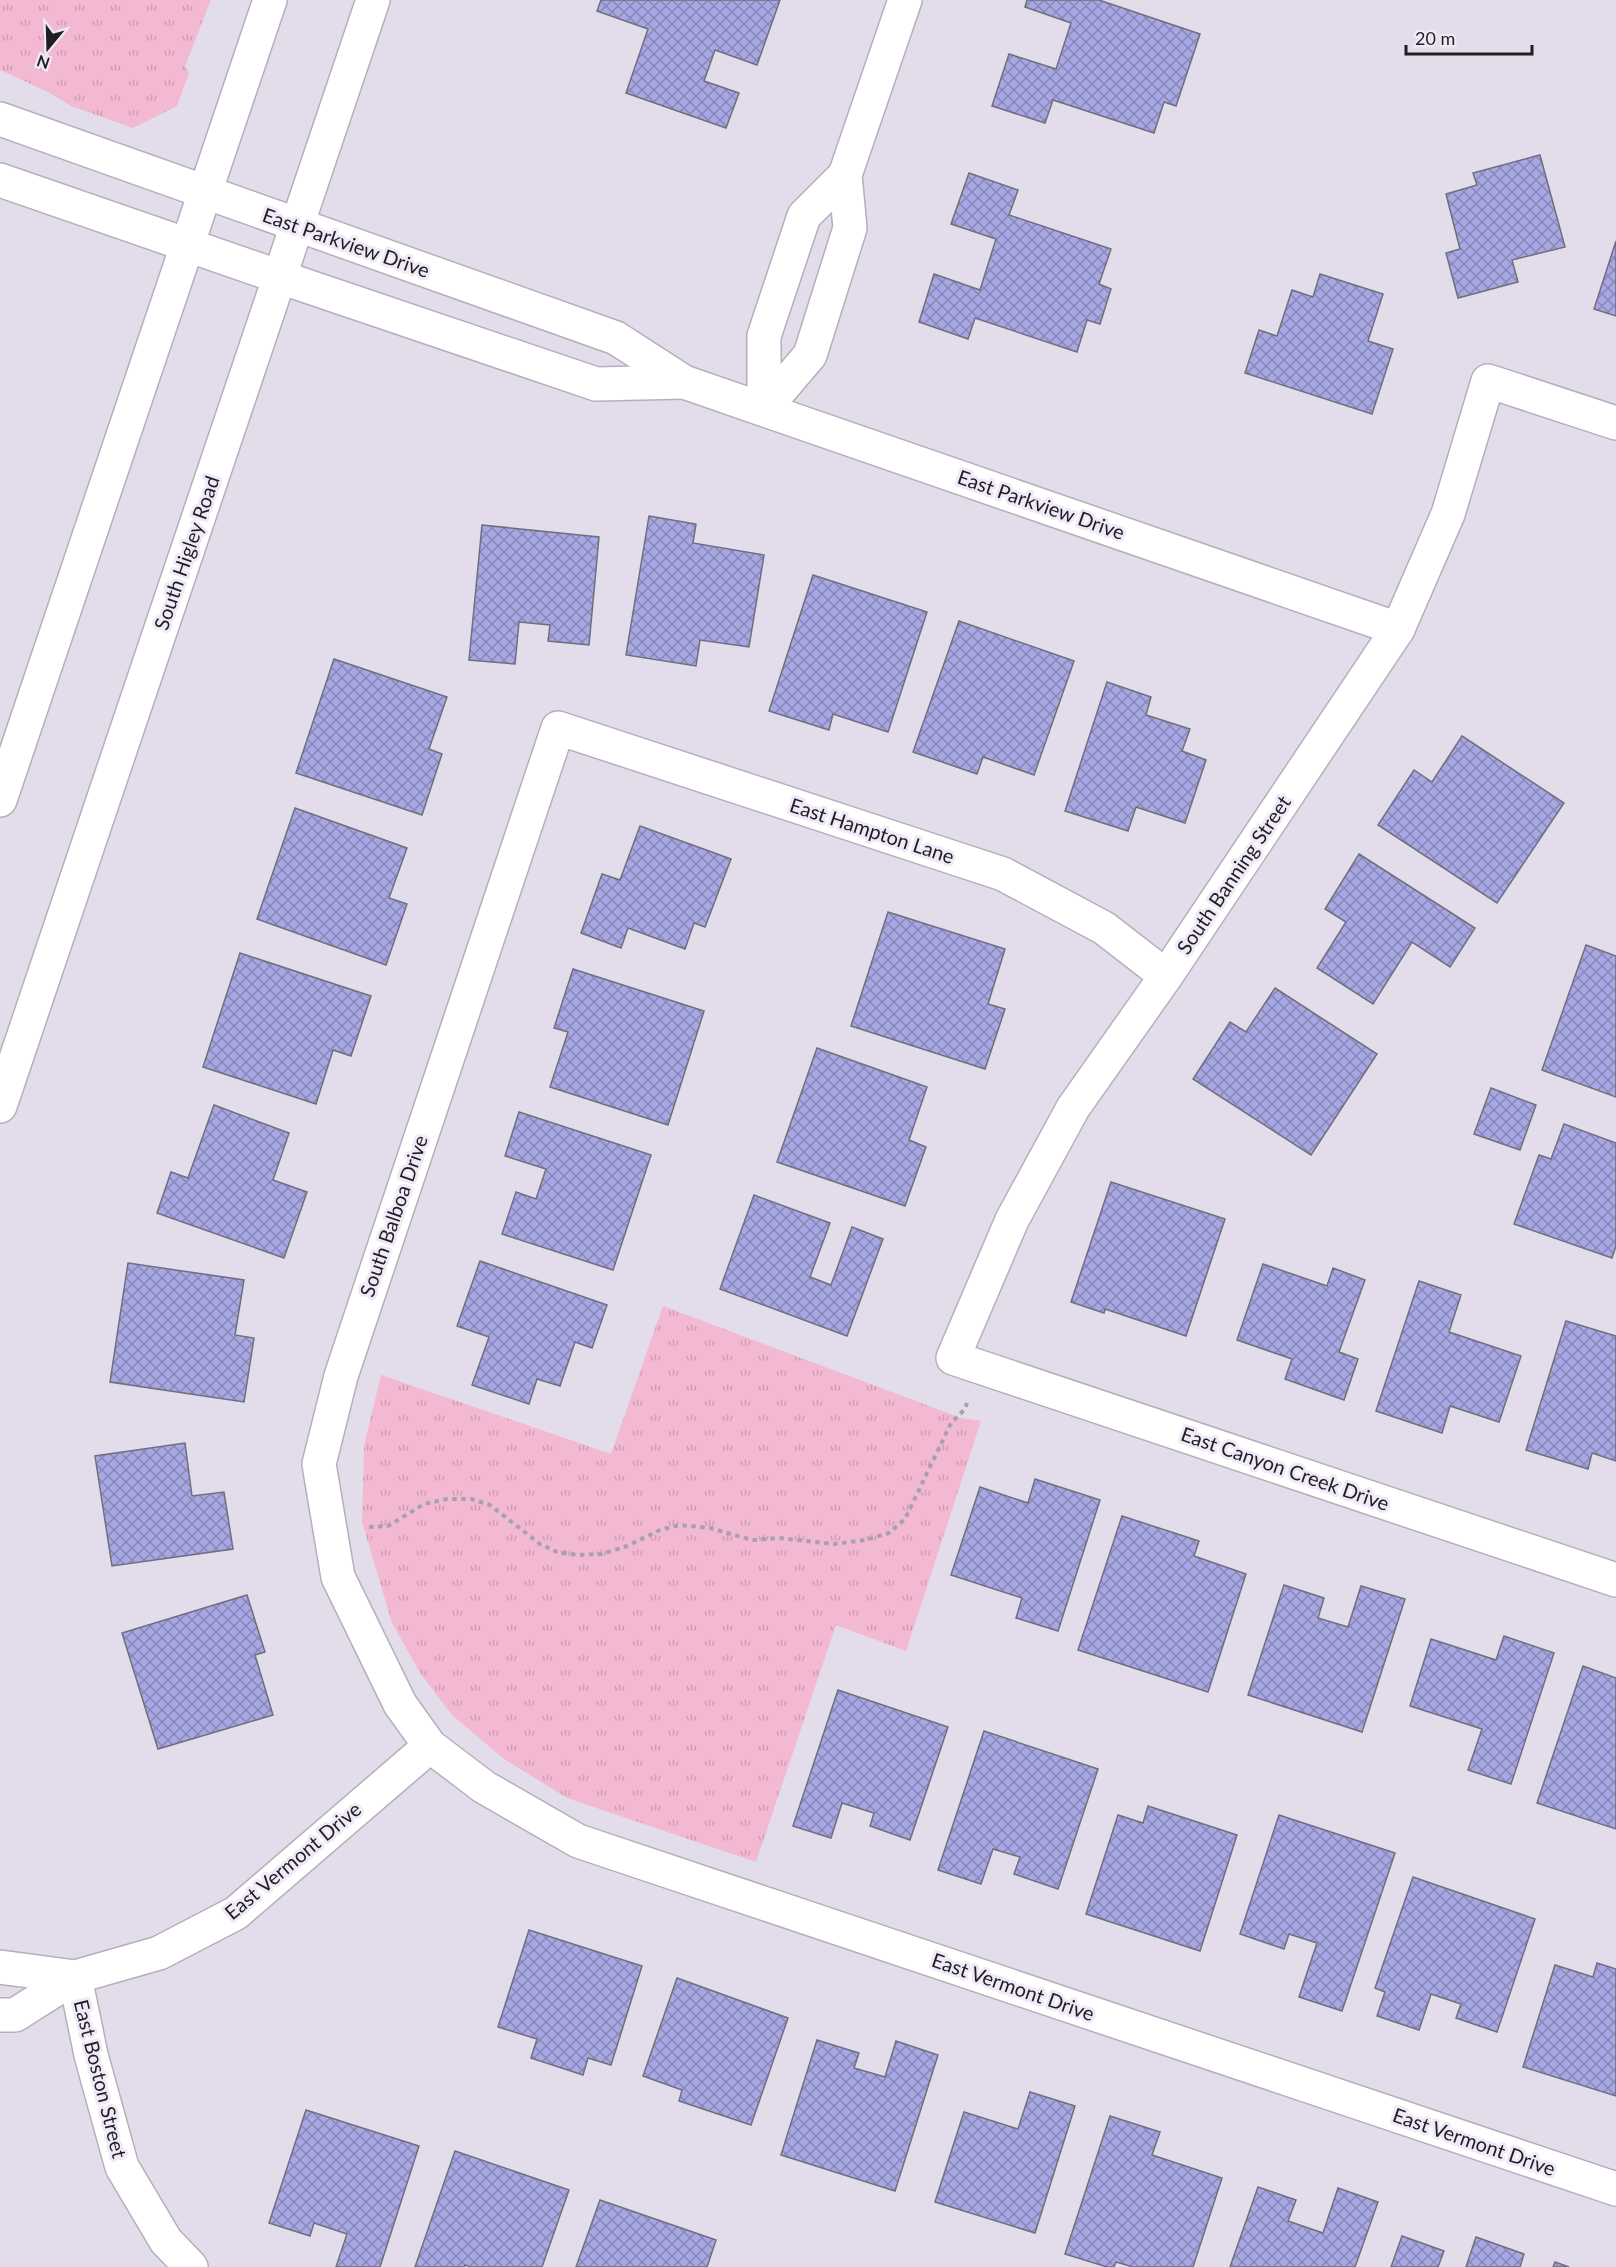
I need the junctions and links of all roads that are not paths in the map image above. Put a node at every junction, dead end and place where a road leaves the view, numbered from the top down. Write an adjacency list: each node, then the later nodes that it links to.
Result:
1 (270, 0): 7 (street)
2 (372, 0): 8 (street, South Higley Road)
3 (905, 0): 5 (street)
4 (0, 119): 7 (street, East Parkview Drive)
5 (845, 175): 12 (street); 12 (street)
6 (0, 180): 9 (street, East Parkview Drive)
7 (205, 193): 8 (street, East Parkview Drive); 9 (street)
8 (297, 225): 10 (street, South Higley Road); 11 (street, East Parkview Drive)
9 (187, 245): 10 (street, East Parkview Drive); 16 (street)
10 (280, 277): 11 (street, East Parkview Drive); 18 (street, South Higley Road)
11 (684, 382): 12 (street, East Parkview Drive)
12 (764, 409): 14 (street, East Parkview Drive)
13 (1616, 423): 14 (street, South Banning Street)
14 (1398, 629): 17 (street, South Banning Street)
15 (558, 728): 17 (street, East Hampton Lane); 21 (street, South Balboa Drive)
16 (0, 800)
17 (1166, 976): 19 (street, South Banning Street)
18 (0, 1106)
19 (953, 1358): 20 (street, East Canyon Creek Drive)
20 (1616, 1580)
21 (400, 1704): 22 (street, East Vermont Drive)
22 (430, 1746): 24 (street, East Vermont Drive); 26 (street, East Vermont Drive)
23 (0, 1967): 24 (street, East Vermont Drive)
24 (75, 1977): 25 (street, East Vermont Drive); 27 (street, East Boston Street)
25 (0, 2015)
26 (1616, 2189)
27 (191, 2267)

